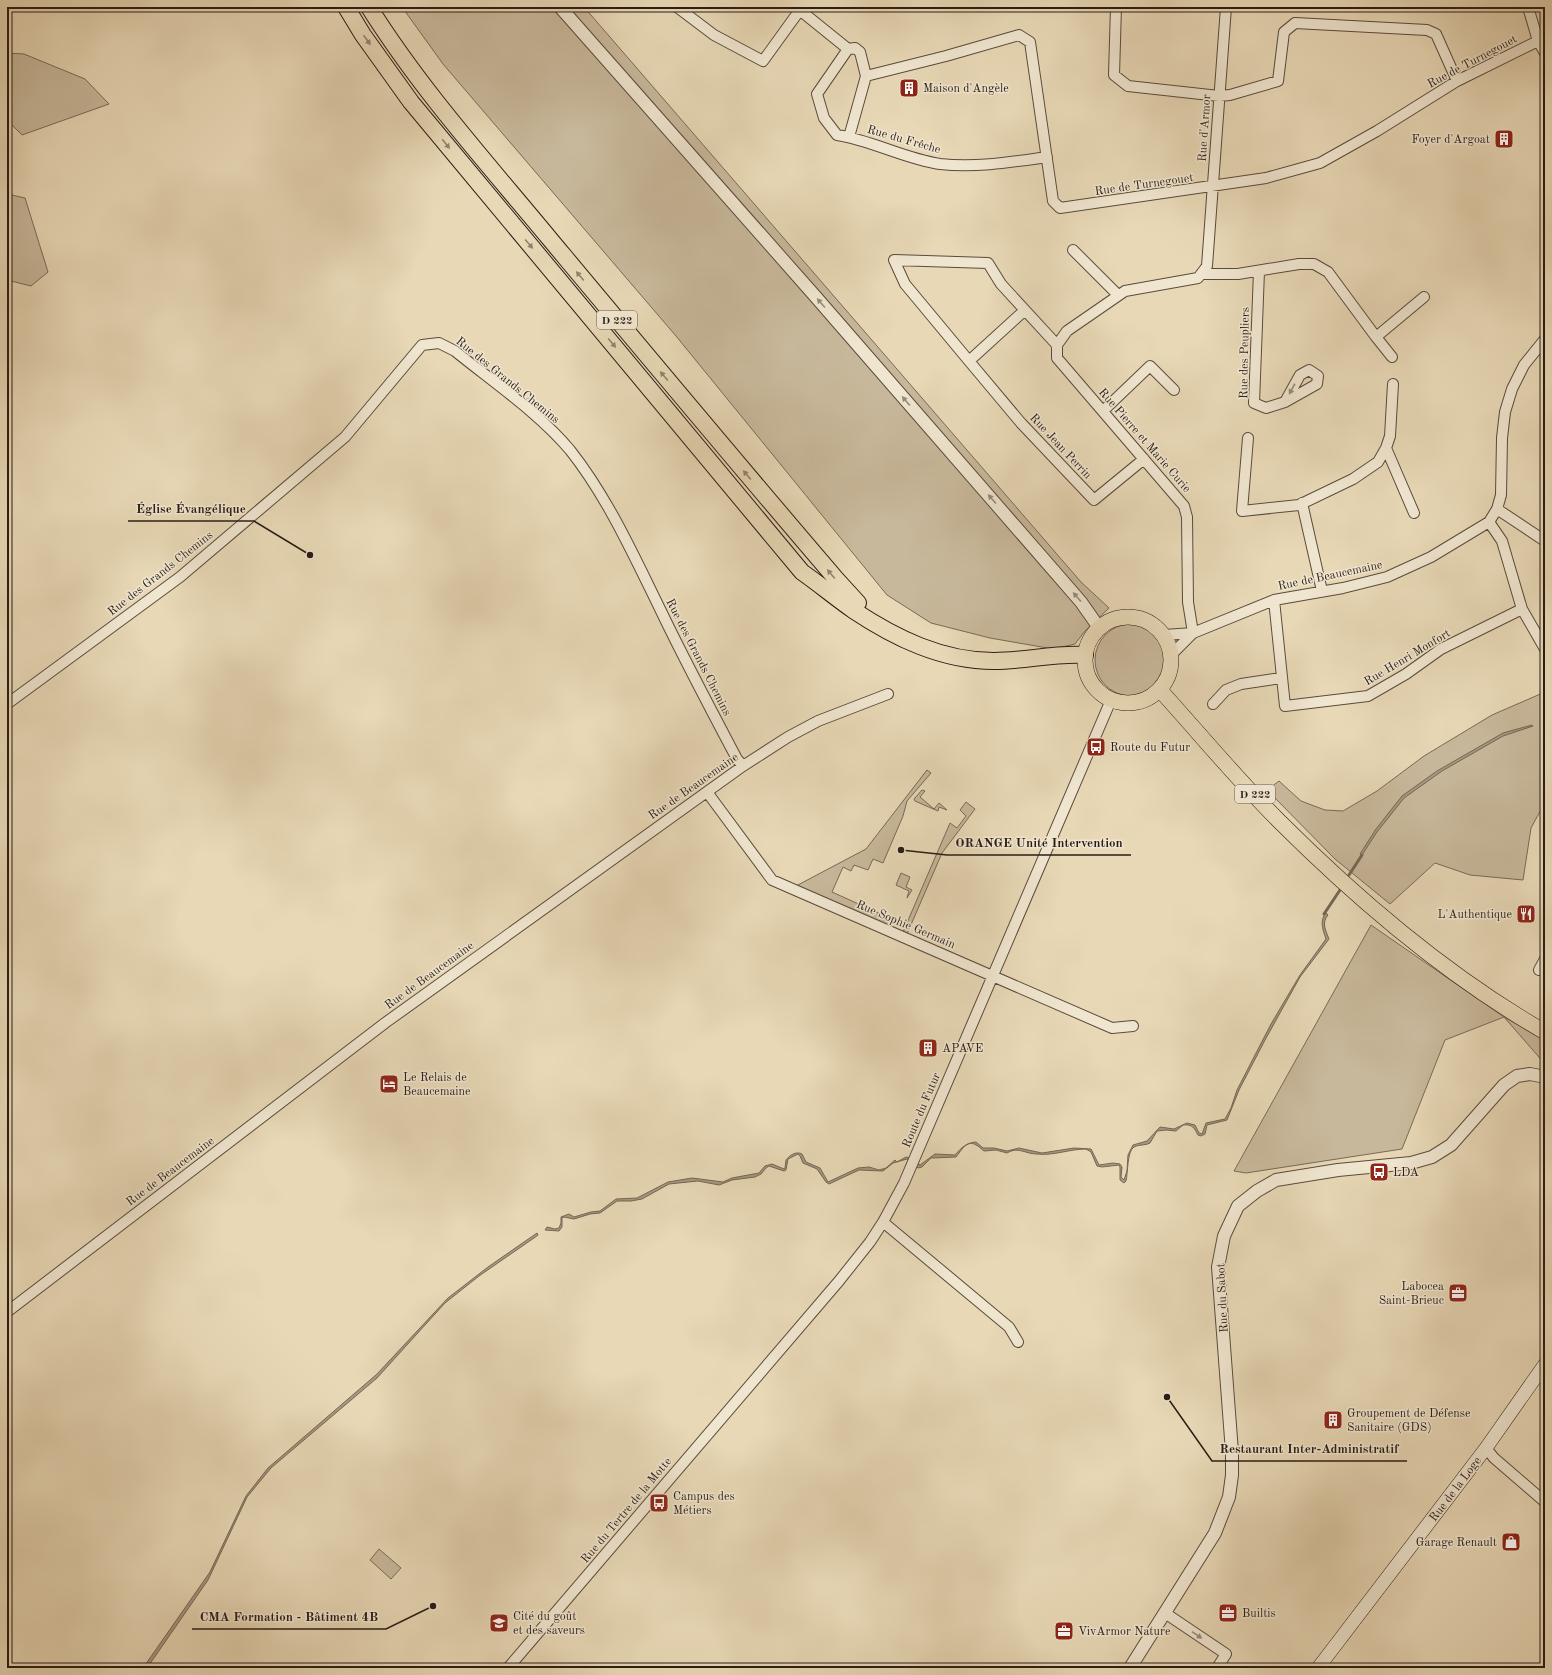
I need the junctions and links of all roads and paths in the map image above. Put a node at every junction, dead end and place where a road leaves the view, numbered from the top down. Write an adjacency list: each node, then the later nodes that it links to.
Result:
1 (346, 7): 44 (highway, D 222, one-way to 44)
2 (368, 7): 44 (highway, D 222, one-way to 2)
3 (560, 7): 45 (street, one-way to 3)
4 (677, 7): 8 (street)
5 (1116, 7): 14 (street)
6 (1226, 7): 14 (street, Rue d'Armor)
7 (1528, 7): 9 (street)
8 (800, 8): 10 (street, Rue du Frêche)
9 (1538, 41): 11 (street); 13 (street, Rue de Turnegouet)
10 (848, 49): 12 (street, Rue du Frêche); 15 (street, Rue du Frêche)
11 (1545, 53)
12 (866, 76): 15 (street, Rue du Frêche); 16 (street, Rue de Turnegouet)
13 (1457, 81): 14 (street); 17 (street, Rue de Turnegouet)
14 (1219, 96): 17 (street, Rue d'Armor)
15 (849, 137): 16 (street, Rue du Frêche)
16 (1047, 157): 17 (street, Rue de Turnegouet)
17 (1212, 187): 20 (street, Rue d'Armor)
18 (1073, 250): 21 (street)
19 (1259, 271): 20 (street); 24 (street); 31 (street, Rue des Peupliers)
20 (1201, 274): 21 (street)
21 (1118, 295): 26 (street)
22 (1424, 297): 24 (street)
23 (1025, 310): 26 (street); 28 (street); 28 (street)
24 (1376, 337): 27 (street)
25 (1545, 339): 37 (street)
26 (1057, 345): 32 (street, Rue Pierre et Marie Curie)
27 (1392, 357)
28 (969, 361): 35 (street, Rue Jean Perrin)
29 (1393, 384): 34 (street)
30 (1174, 390): 32 (street)
31 (1285, 402)
32 (1103, 411): 35 (street, Rue Pierre et Marie Curie)
33 (1248, 438): 36 (street)
34 (1386, 448): 36 (street); 38 (street)
35 (1144, 459): 46 (street, Rue Pierre et Marie Curie)
36 (1302, 503): 41 (street)
37 (1497, 509): 39 (street); 40 (street)
38 (1414, 513)
39 (1489, 522): 41 (street, Rue de Beaucemaine); 43 (street)
40 (1545, 541)
41 (1322, 591): 42 (street, Rue de Beaucemaine)
42 (1274, 600): 46 (street, Rue de Beaucemaine); 51 (street, Rue Henri Monfort)
43 (1522, 609): 48 (street); 51 (street, Rue Henri Monfort)
44 (877, 623): 49 (highway, D 222)
45 (1100, 629): 47 (main road); 49 (main road)
46 (1193, 633): 47 (street, Rue de Beaucemaine); 50 (street, Rue de Beaucemaine)
47 (1164, 635): 50 (main road)
48 (1545, 649)
49 (1085, 655): 54 (main road)
50 (1171, 655): 52 (main road)
51 (1281, 678): 56 (street)
52 (1160, 690): 54 (main road); 63 (main road, D 222)
53 (888, 694): 57 (street, Rue de Beaucemaine)
54 (1112, 700): 61 (street, Route du Futur)
55 (7, 704): 57 (street, Rue des Grands Chemins)
56 (1213, 704)
57 (743, 766): 58 (street, Rue de Beaucemaine)
58 (707, 792): 61 (street, Rue Sophie Germain); 66 (street, Rue de Beaucemaine)
59 (1545, 959): 60 (street)
60 (1539, 970)
61 (994, 976): 62 (street, Rue Sophie Germain); 65 (street, Route du Futur)
62 (1133, 1026)
63 (1545, 1032)
64 (1545, 1077): 72 (street, Rue du Sabot)
65 (883, 1222): 67 (street); 69 (street, Route du Futur)
66 (7, 1312)
67 (1018, 1342)
68 (1545, 1364): 70 (main road, Rue de la Loge)
69 (763, 1369): 73 (street, Rue du Tertre de la Motte)
70 (1486, 1448): 71 (street); 76 (main road, Rue de la Loge)
71 (1545, 1502)
72 (1165, 1613): 74 (street, Rue du Sabot); 75 (street, one-way to 75)
73 (508, 1668)
74 (1130, 1668)
75 (1217, 1668)
76 (1318, 1668)

